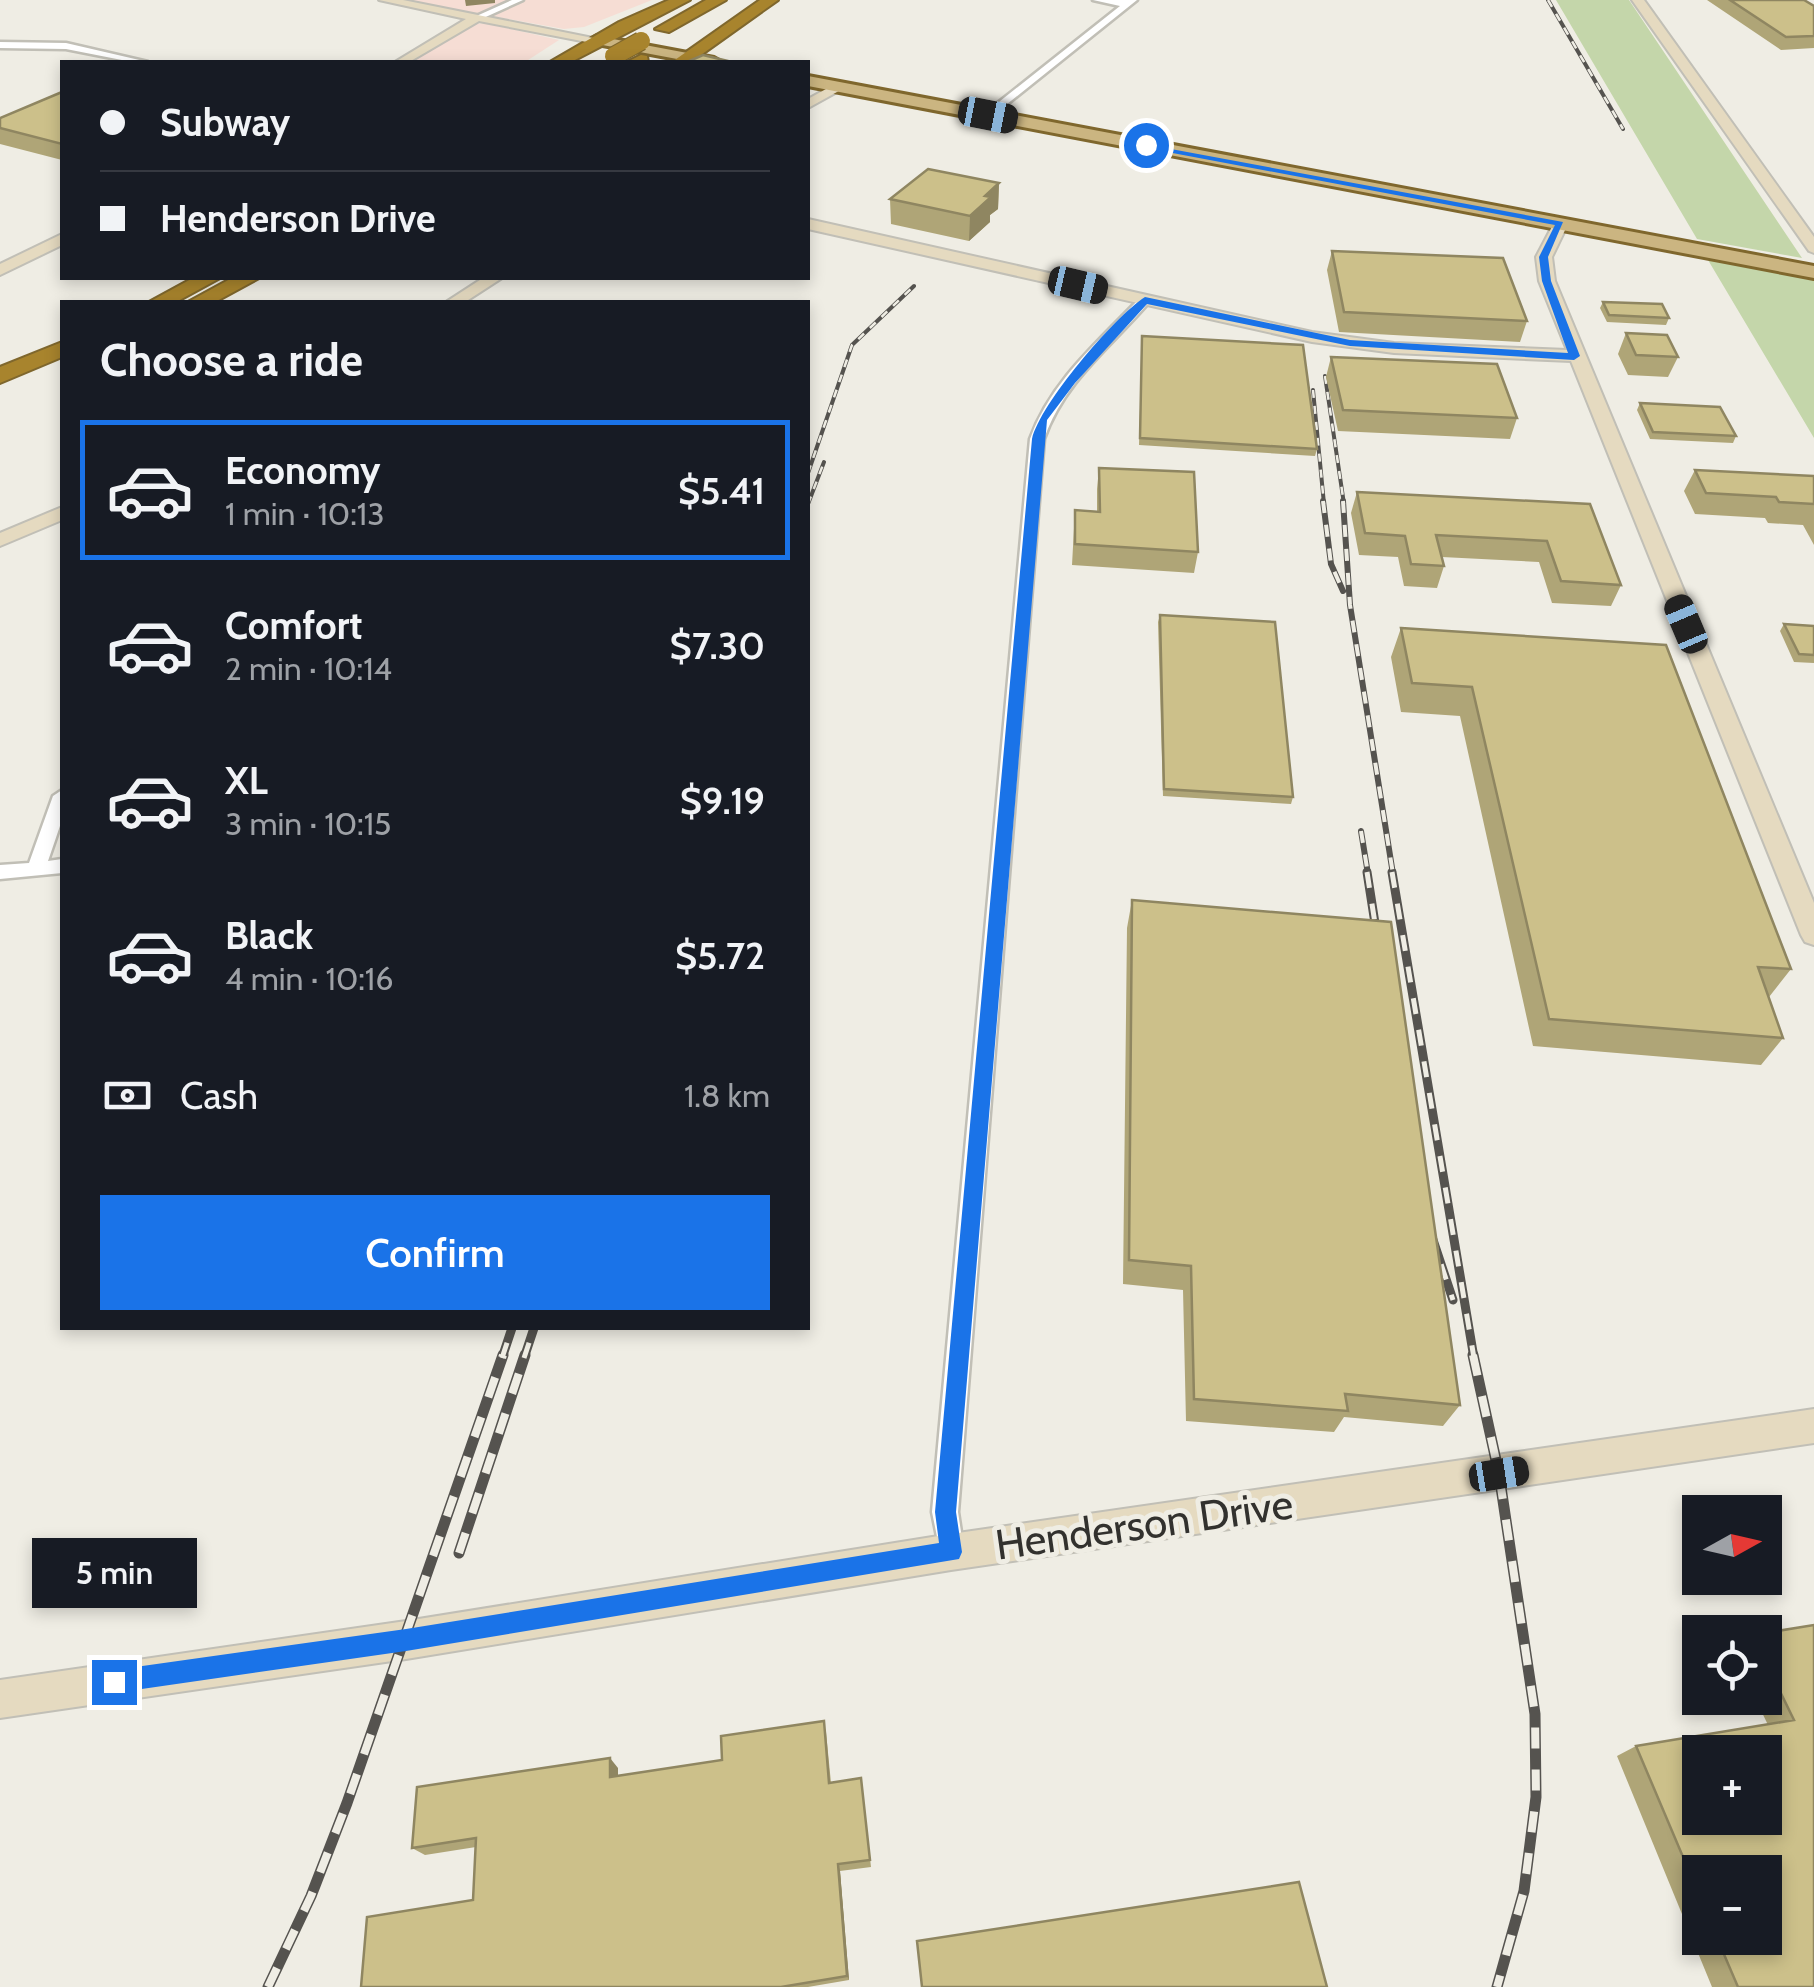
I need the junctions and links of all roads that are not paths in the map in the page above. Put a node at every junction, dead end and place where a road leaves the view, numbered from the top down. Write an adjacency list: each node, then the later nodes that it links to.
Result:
1 (385, 0): 10 (street)
2 (519, 0): 10 (street)
3 (682, 0): 11 (highway)
4 (718, 0): 17 (highway, bridge)
5 (747, 0): 20 (highway)
6 (770, 0): 14 (highway)
7 (1097, 0): 9 (street)
8 (1638, 0): 30 (street)
9 (1130, 2): 26 (street)
10 (476, 18): 12 (street); 19 (street)
11 (625, 25): 12 (highway); 13 (highway)
12 (562, 33): 13 (street); 16 (highway)
13 (597, 40): 16 (highway); 21 (main road)
14 (711, 43): 21 (highway); 22 (highway)
15 (0, 45): 18 (street)
16 (564, 59)
17 (608, 59)
18 (134, 60)
19 (404, 60)
20 (641, 60)
21 (684, 60)
22 (723, 60)
23 (810, 81): 24 (main road)
24 (840, 87): 25 (street); 26 (main road)
25 (810, 103)
26 (988, 115): 28 (main road)
27 (810, 224): 39 (street)
28 (1560, 224): 32 (main road); 41 (street)
29 (60, 241): 31 (street)
30 (1814, 248)
31 (0, 270)
32 (1814, 272)
33 (206, 280): 36 (highway)
34 (244, 280): 37 (highway)
35 (491, 280): 38 (street)
36 (164, 300)
37 (203, 300)
38 (457, 300)
39 (1145, 300): 41 (street); 53 (street)
40 (60, 350): 43 (highway)
41 (1574, 356): 51 (street)
42 (60, 370): 44 (highway)
43 (0, 376)
44 (0, 396)
45 (60, 513): 46 (street)
46 (0, 540)
47 (60, 802): 49 (street)
48 (60, 866): 49 (street)
49 (36, 869): 50 (street)
50 (0, 872)
51 (1814, 936)
52 (1814, 1426): 53 (street, Henderson Drive)
53 (951, 1552): 54 (street, Henderson Drive)
54 (0, 1699)

